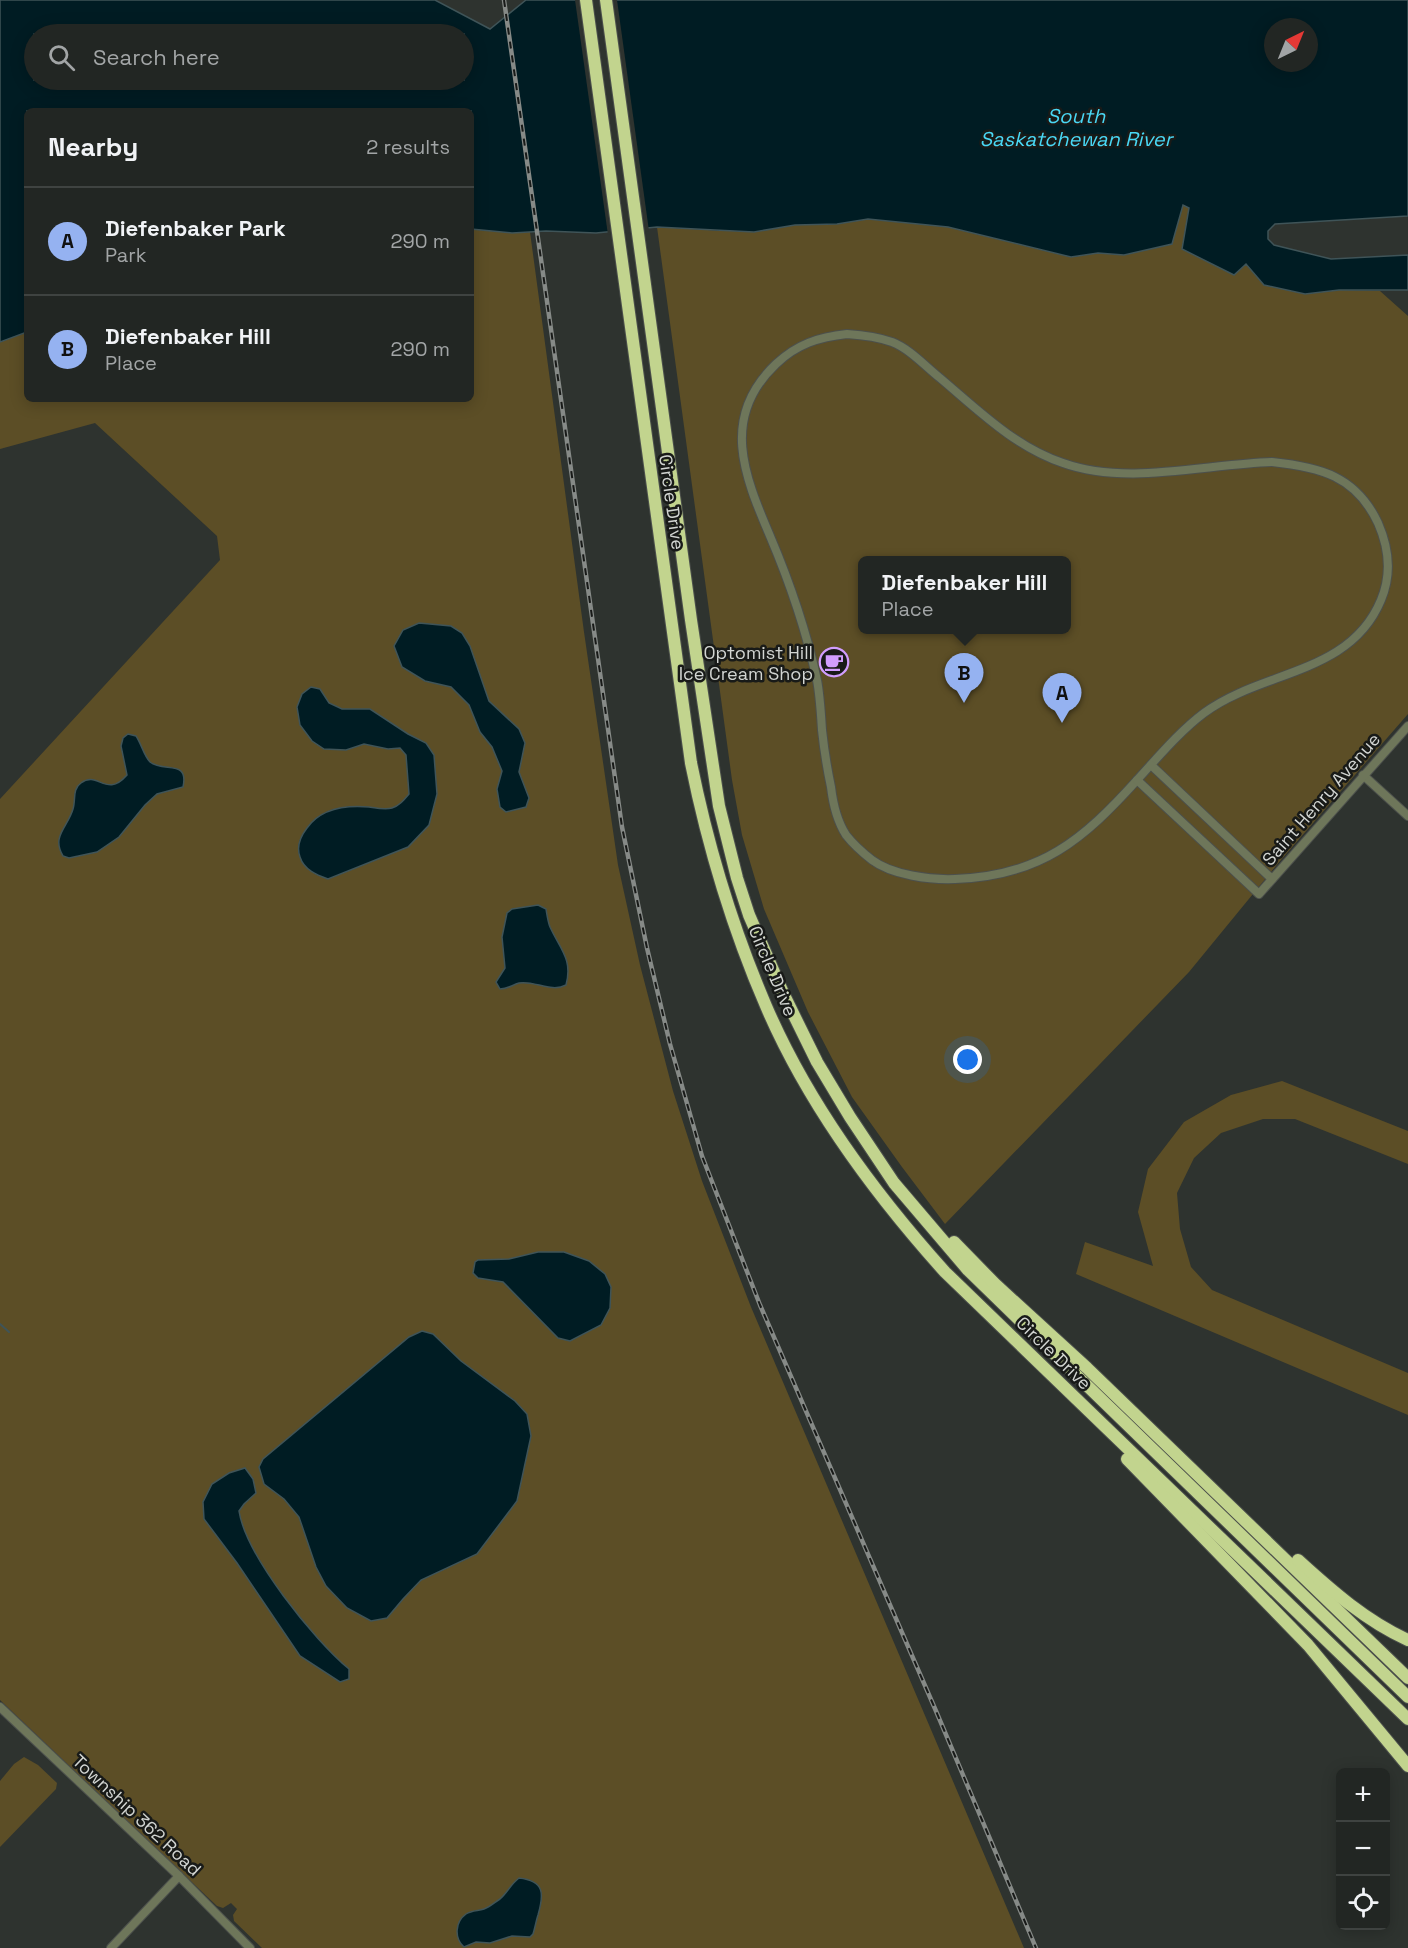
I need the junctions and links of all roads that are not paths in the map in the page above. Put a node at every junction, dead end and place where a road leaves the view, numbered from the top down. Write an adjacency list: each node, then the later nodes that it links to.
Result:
1 (586, 0): 10 (highway, Circle Drive)
2 (606, 0): 9 (highway, Circle Drive)
3 (1408, 726): 5 (street, Saint Henry Avenue)
4 (1151, 765): 6 (street); 6 (street); 8 (street)
5 (1363, 775): 7 (street); 8 (street, Saint Henry Avenue)
6 (1137, 780): 8 (street, Saint Henry Avenue)
7 (1408, 816)
8 (1272, 879)
9 (877, 1157): 11 (highway); 14 (highway, Circle Drive)
10 (1052, 1376): 16 (highway, Circle Drive); 17 (highway)
11 (1192, 1469): 12 (highway); 13 (highway)
12 (1408, 1640)
13 (1408, 1678)
14 (1408, 1697)
15 (0, 1707): 18 (street, Township 362 Road)
16 (1408, 1719)
17 (1408, 1766)
18 (179, 1876): 19 (street); 20 (street, Township 362 Road)
19 (111, 1948)
20 (250, 1948)

